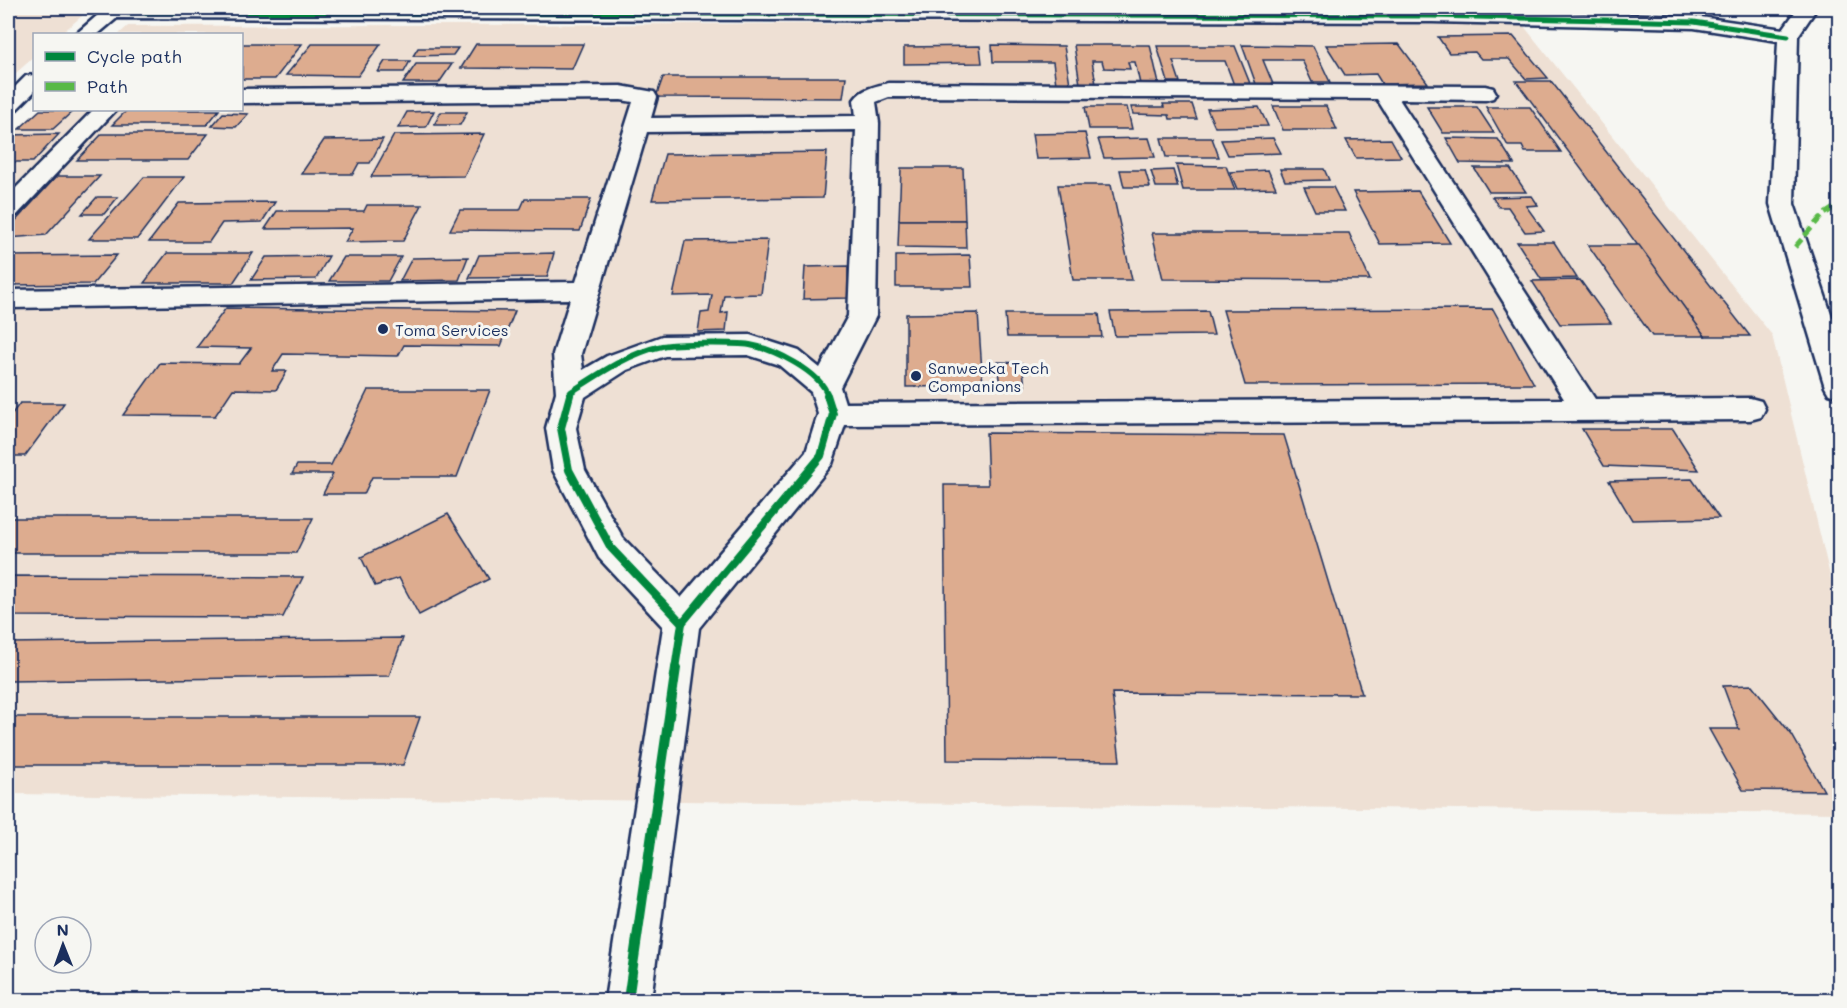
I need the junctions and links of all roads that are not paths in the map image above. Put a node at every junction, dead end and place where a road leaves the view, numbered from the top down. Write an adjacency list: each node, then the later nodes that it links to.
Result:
1 (1808, 8): 6 (street)
2 (114, 10): 3 (street); 5 (street)
3 (777, 10): 4 (street)
4 (1429, 12): 6 (street)
5 (87, 33)
6 (1788, 36): 18 (street)
7 (33, 82): 11 (street)
8 (1384, 93): 9 (street); 13 (street); 22 (street)
9 (1485, 93)
10 (243, 96): 14 (street)
11 (8, 105)
12 (104, 111): 15 (street)
13 (868, 123): 14 (street); 20 (street)
14 (638, 125): 16 (street)
15 (8, 210)
16 (586, 290): 17 (street); 19 (street)
17 (8, 299)
18 (1839, 387)
19 (571, 392): 20 (street); 23 (street)
20 (829, 400): 22 (street); 23 (street)
21 (1750, 409): 22 (street)
22 (1586, 410)
23 (682, 623): 24 (street)
24 (628, 1000)

